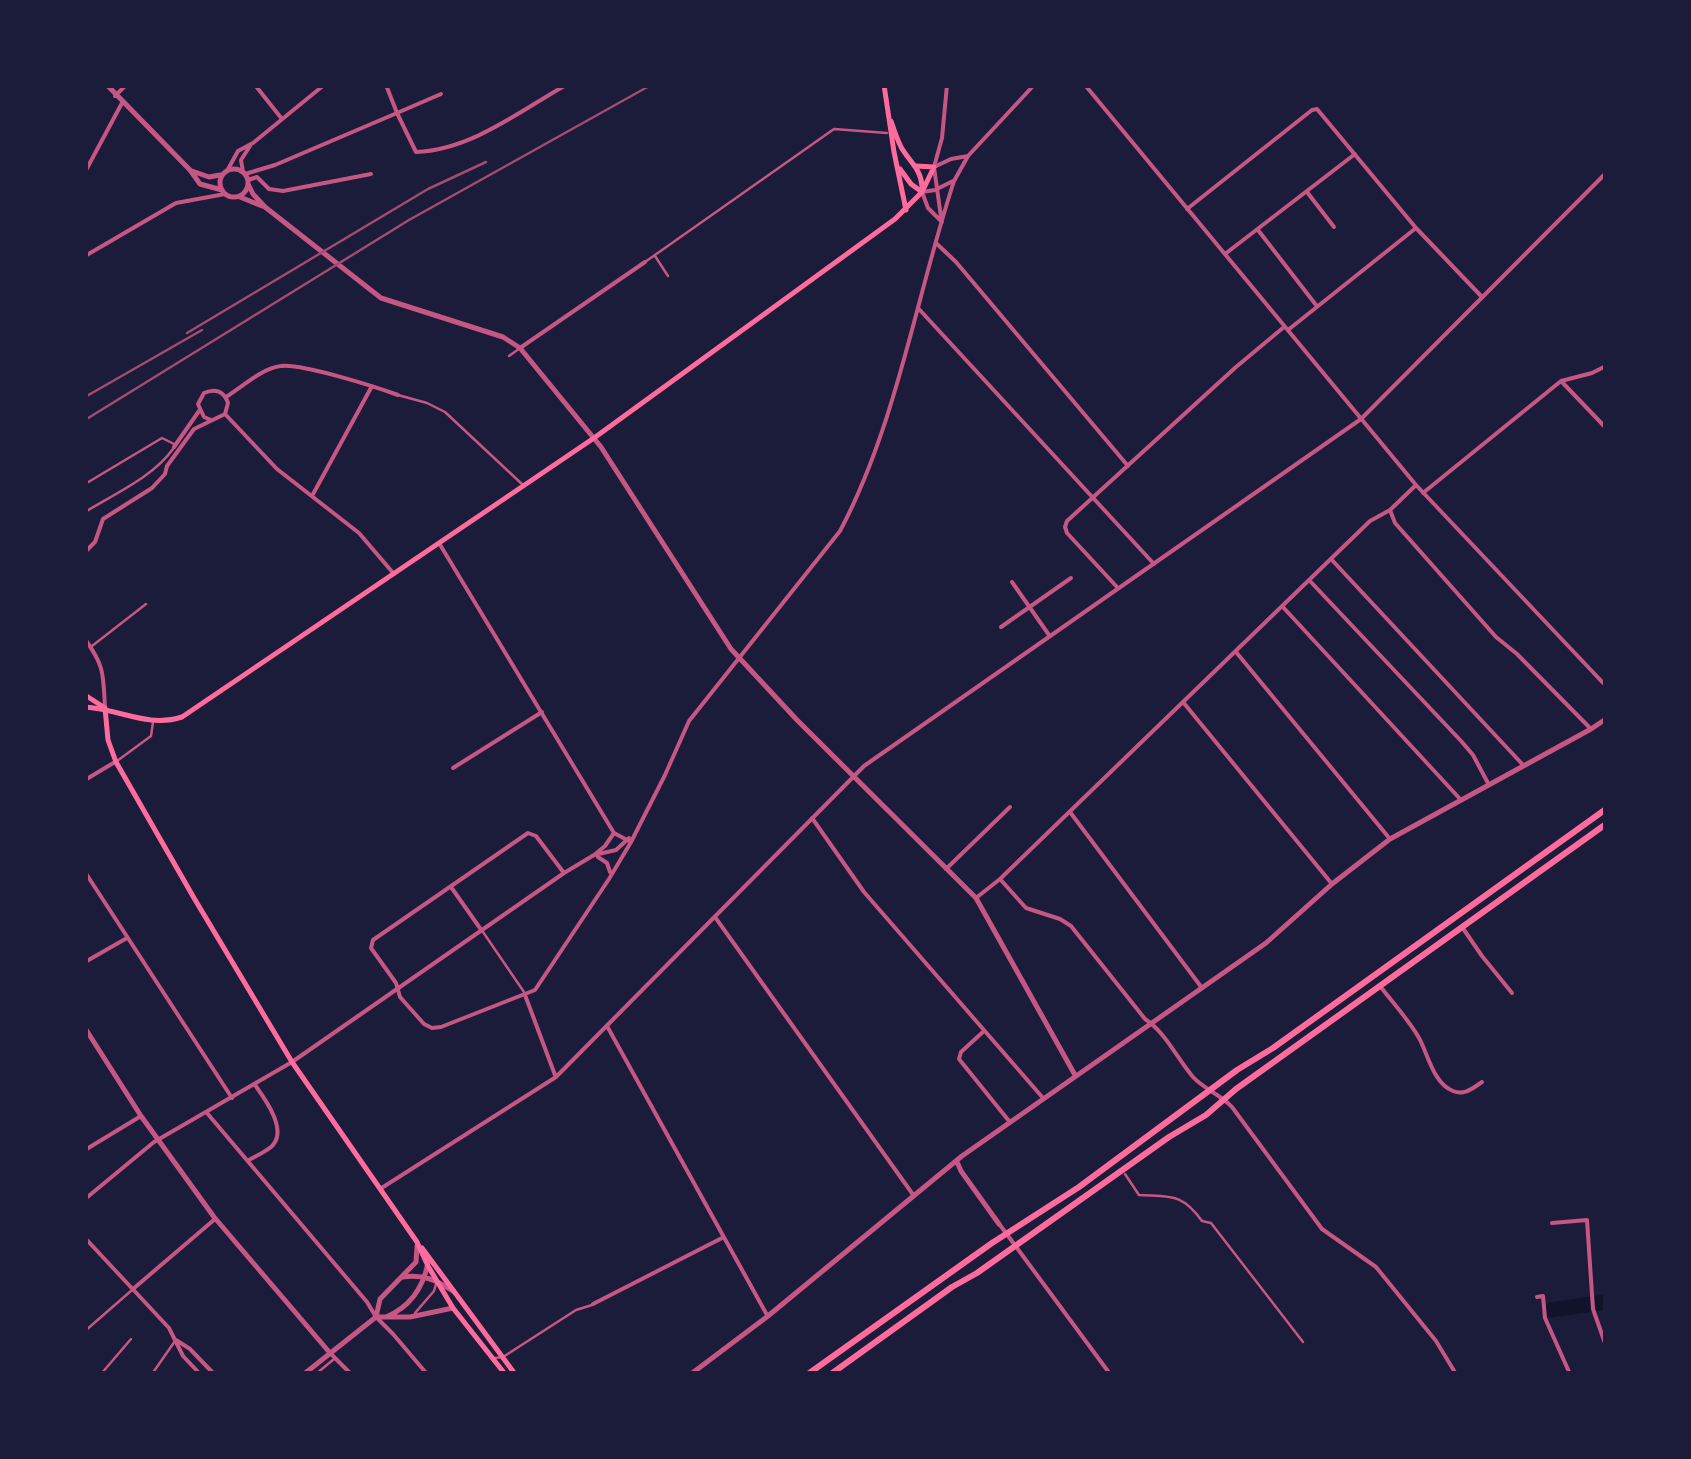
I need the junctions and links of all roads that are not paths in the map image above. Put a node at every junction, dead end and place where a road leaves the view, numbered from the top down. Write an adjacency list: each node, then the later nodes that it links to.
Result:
1 (106, 85): 12 (street)
2 (126, 85): 12 (street)
3 (255, 85): 16 (street)
4 (324, 85): 16 (street)
5 (386, 85): 15 (street)
6 (566, 85): 15 (street)
7 (884, 85): 14 (main road)
8 (947, 85): 23 (street)
9 (1034, 85): 20 (street)
10 (1084, 85): 37 (street)
11 (441, 94): 15 (street)
12 (116, 96): 13 (street)
13 (122, 104): 24 (street); 25 (street)
14 (888, 108): 21 (main road); 22 (main road)
15 (397, 113): 29 (street)
16 (282, 119): 18 (street)
17 (886, 132): 45 (street)
18 (253, 142): 27 (street); 29 (street)
19 (1356, 154): 34 (street); 37 (street); 41 (street)
20 (968, 156): 23 (street); 30 (street)
21 (916, 166): 23 (main road); 33 (main road)
22 (898, 167): 33 (main road); 38 (main road)
23 (934, 167): 31 (street); 33 (main road)
24 (190, 170): 27 (street); 32 (street)
25 (85, 172)
26 (1606, 172): 49 (street)
27 (225, 173): 29 (street); 32 (street)
28 (371, 174): 29 (street)
29 (246, 177): 35 (street); 36 (street)
30 (954, 181): 31 (street); 39 (street)
31 (935, 190): 33 (street); 39 (street)
32 (224, 192): 35 (street); 46 (street)
33 (922, 192): 38 (main road); 39 (street)
34 (1307, 192): 40 (street); 42 (street)
35 (237, 197): 36 (street)
36 (265, 207): 53 (street)
37 (1187, 209): 44 (street)
38 (906, 210): 65 (main road)
39 (942, 222): 43 (street)
40 (1334, 227)
41 (1416, 228): 49 (street); 50 (street)
42 (1258, 230): 44 (street); 50 (street)
43 (937, 244): 51 (street); 67 (street)
44 (1226, 254): 52 (street)
45 (654, 255): 47 (street); 48 (street)
46 (85, 256)
47 (645, 262): 53 (street)
48 (668, 276)
49 (1482, 298): 62 (street)
50 (1316, 306): 52 (street)
51 (918, 308): 73 (street); 93 (street)
52 (1286, 328): 62 (street); 67 (street)
53 (520, 348): 54 (street); 65 (street)
54 (509, 356)
55 (1606, 366): 56 (street)
56 (1562, 381): 64 (street); 71 (street)
57 (372, 386): 58 (street); 59 (street); 72 (street)
58 (398, 395): 69 (street)
59 (226, 397): 60 (street); 61 (street)
60 (199, 410): 63 (street); 66 (street)
61 (225, 414): 63 (street); 72 (street)
62 (1361, 418): 70 (street); 79 (street)
63 (210, 420): 66 (street)
64 (1606, 428)
65 (594, 438): 69 (main road); 93 (street)
66 (177, 446): 68 (street); 75 (street); 77 (street)
67 (1128, 466): 73 (street)
68 (85, 484)
69 (524, 486): 76 (main road)
70 (1416, 486): 71 (street); 74 (street)
71 (1423, 493): 94 (street)
72 (312, 496): 80 (street)
73 (1094, 498): 79 (street); 84 (street)
74 (1390, 510): 78 (street); 102 (street)
75 (85, 512)
76 (439, 543): 80 (main road); 99 (street)
77 (85, 552)
78 (1331, 559): 82 (street); 104 (street)
79 (1154, 564): 84 (street)
80 (394, 574): 101 (main road)
81 (1071, 578): 87 (street)
82 (1309, 580): 86 (street); 108 (street)
83 (1012, 582): 87 (street)
84 (1117, 587): 89 (street)
85 (146, 604): 91 (street)
86 (1282, 606): 92 (street); 109 (street)
87 (1030, 607): 88 (street); 89 (street)
88 (1001, 628)
89 (1049, 635): 106 (street)
90 (85, 639): 91 (street)
91 (91, 647): 98 (street)
92 (1236, 652): 96 (street); 117 (street)
93 (739, 658): 106 (street); 116 (street)
94 (1606, 686)
95 (85, 695): 98 (main road)
96 (1182, 702): 112 (street); 124 (street)
97 (85, 707): 98 (main road)
98 (104, 708): 101 (main road); 103 (main road)
99 (542, 712): 105 (street); 115 (street)
100 (1606, 719): 102 (street)
101 (154, 722): 103 (street)
102 (1591, 730): 104 (street)
103 (116, 762): 107 (street); 141 (main road)
104 (1524, 766): 108 (street)
105 (453, 768)
106 (853, 777): 113 (street); 119 (street)
107 (85, 780)
108 (1488, 786): 109 (street)
109 (1461, 800): 117 (street)
110 (1010, 807): 119 (street)
111 (1606, 810): 146 (main road)
112 (1070, 811): 123 (street); 133 (street)
113 (812, 818): 127 (street); 140 (street)
114 (1606, 824): 128 (main road)
115 (614, 833): 116 (street); 118 (street)
116 (630, 839): 118 (street); 122 (street)
117 (1390, 839): 124 (street)
118 (594, 855): 121 (street); 122 (street)
119 (946, 868): 126 (street)
120 (85, 872): 130 (street)
121 (564, 873): 125 (street); 129 (street)
122 (611, 874): 136 (street)
123 (1000, 879): 126 (street); 137 (street)
124 (1332, 884): 133 (street)
125 (451, 887): 129 (street); 134 (street)
126 (976, 898): 143 (street)
127 (716, 916): 138 (street); 159 (street)
128 (1462, 926): 132 (main road); 135 (street)
129 (482, 931): 134 (street); 136 (street)
130 (128, 938): 131 (street); 147 (street)
131 (85, 962)
132 (1380, 986): 144 (street); 149 (main road)
133 (1202, 988): 137 (street)
134 (397, 990): 136 (street); 141 (street)
135 (1512, 993)
136 (526, 995): 142 (street)
137 (1152, 1023): 143 (street); 146 (street)
138 (607, 1026): 142 (street); 166 (street)
139 (85, 1028): 151 (street)
140 (984, 1031): 148 (street); 152 (street)
141 (292, 1062): 145 (street); 158 (main road)
142 (556, 1076): 158 (street)
143 (1074, 1076): 148 (street)
144 (1482, 1082)
145 (255, 1084): 147 (street); 155 (street)
146 (1210, 1090): 149 (street); 164 (main road)
147 (232, 1098): 150 (street)
148 (1043, 1098): 152 (street)
149 (1225, 1099): 157 (main road); 205 (street)
150 (207, 1112): 153 (street); 155 (street)
151 (141, 1116): 153 (street); 154 (street)
152 (1010, 1122): 156 (street)
153 (158, 1141): 160 (street); 161 (street)
154 (85, 1150)
155 (248, 1160): 180 (street)
156 (957, 1162): 159 (street); 163 (street)
157 (1122, 1170): 168 (main road); 186 (street)
158 (380, 1188): 167 (main road)
159 (914, 1196): 179 (street)
160 (85, 1198)
161 (215, 1219): 173 (street); 188 (street)
162 (1552, 1223): 187 (street)
163 (999, 1224): 164 (street)
164 (1006, 1234): 168 (street); 202 (main road)
165 (85, 1238): 173 (street)
166 (722, 1238): 177 (street); 179 (street)
167 (417, 1242): 169 (main road); 169 (main road); 171 (street)
168 (1015, 1247): 203 (main road); 204 (street)
169 (431, 1265): 170 (street); 172 (main road); 174 (main road)
170 (425, 1277): 171 (street); 172 (street); 181 (street)
171 (401, 1278): 180 (street)
172 (436, 1281): 174 (street); 178 (main road); 182 (street)
173 (132, 1288): 183 (street); 185 (street)
174 (455, 1293): 176 (main road)
175 (1537, 1297): 206 (street)
176 (463, 1300): 178 (street); 190 (main road)
177 (593, 1304): 190 (street)
178 (453, 1308): 182 (street); 189 (main road)
179 (768, 1316): 201 (street)
180 (376, 1317): 181 (street); 188 (street); 198 (street)
181 (386, 1317): 182 (street)
182 (410, 1317)
183 (85, 1330)
184 (131, 1339): 191 (street)
185 (176, 1340): 192 (street); 193 (street); 194 (street)
186 (1303, 1342)
187 (1606, 1346)
188 (333, 1355): 195 (street); 196 (street); 197 (street)
189 (493, 1358): 190 (street); 199 (main road)
190 (503, 1358): 200 (main road)
191 (101, 1374)
192 (152, 1374)
193 (200, 1374)
194 (214, 1374)
195 (304, 1374)
196 (316, 1374)
197 (351, 1374)
198 (427, 1374)
199 (505, 1374)
200 (515, 1374)
201 (691, 1374)
202 (808, 1374)
203 (831, 1374)
204 (1110, 1374)
205 (1456, 1374)
206 (1570, 1374)

